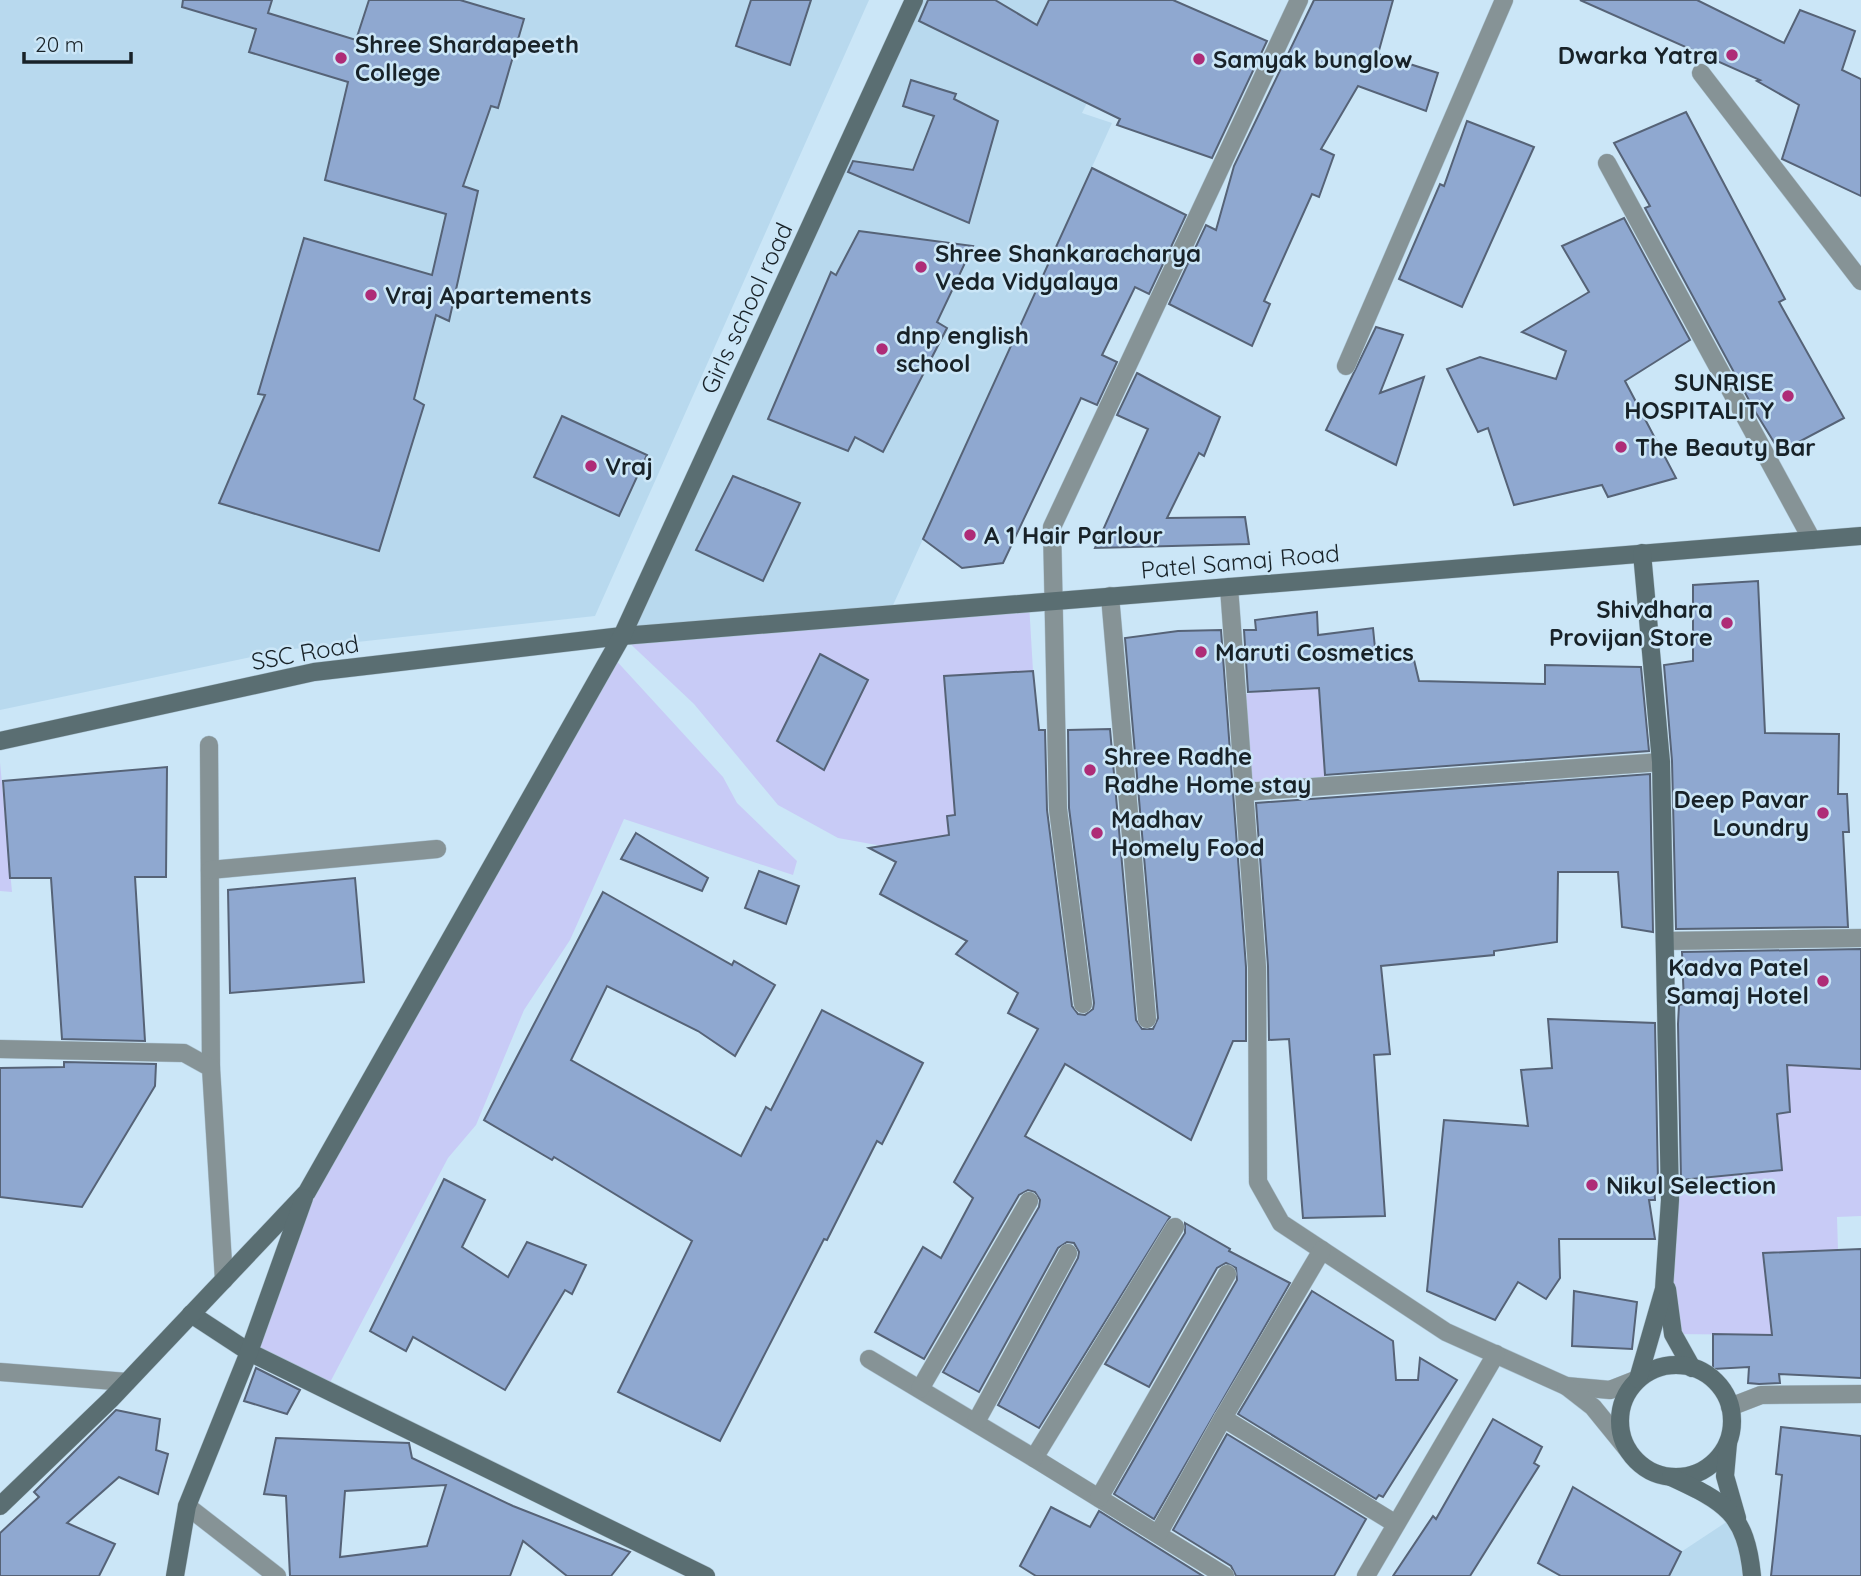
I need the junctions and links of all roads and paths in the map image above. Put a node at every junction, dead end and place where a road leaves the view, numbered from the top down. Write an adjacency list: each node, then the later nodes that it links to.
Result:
1 (914, 0): 15 (street, Girls school road)
2 (1299, 0): 14 (street)
3 (1504, 0): 7 (street)
4 (1701, 73): 6 (street)
5 (1606, 163): 9 (street)
6 (1861, 281)
7 (1346, 366)
8 (1861, 536): 9 (street, Patel Samaj Road); 10 (street)
9 (1812, 540): 11 (street, Patel Samaj Road)
10 (1861, 545)
11 (1642, 553): 12 (street, Patel Samaj Road); 18 (street)
12 (1229, 587): 13 (street, Patel Samaj Road); 19 (street)
13 (1110, 596): 14 (street, Patel Samaj Road); 25 (street)
14 (1052, 601): 15 (street, Patel Samaj Road); 24 (street)
15 (622, 636): 16 (street, SSC Road); 28 (street, Girls school road)
16 (0, 741)
17 (209, 745): 21 (street)
18 (1661, 762): 19 (street); 23 (street)
19 (1244, 792): 31 (street)
20 (437, 849): 21 (street)
21 (209, 870): 27 (street)
22 (1861, 938): 23 (street)
23 (1665, 941): 33 (street)
24 (1083, 1004)
25 (1147, 1019)
26 (0, 1049): 27 (street)
27 (211, 1068): 35 (street)
28 (307, 1192): 35 (street); 37 (street)
29 (1029, 1201): 45 (street)
30 (1175, 1227): 52 (street)
31 (1322, 1250): 38 (street); 48 (street)
32 (1068, 1253): 49 (street)
33 (1666, 1264): 40 (street); 42 (street)
34 (1227, 1274): 54 (street)
35 (224, 1280): 36 (street)
36 (191, 1314): 37 (street); 43 (street)
37 (249, 1352): 56 (street); 62 (street)
38 (1496, 1354): 44 (street); 58 (street)
39 (869, 1359): 45 (street)
40 (1692, 1368): 42 (street); 47 (street)
41 (0, 1373): 43 (street)
42 (1638, 1379): 44 (street); 51 (street)
43 (127, 1382): 55 (street)
44 (1566, 1385): 51 (street)
45 (920, 1389): 49 (street)
46 (1861, 1394): 47 (street)
47 (1730, 1407): 50 (street)
48 (1223, 1418): 58 (street); 59 (street)
49 (976, 1422): 52 (street)
50 (1728, 1441): 53 (street); 57 (street)
51 (1628, 1450): 53 (street)
52 (1034, 1458): 54 (street)
53 (1671, 1477): 57 (street)
54 (1099, 1498): 59 (street)
55 (0, 1506)
56 (187, 1506): 60 (street); 61 (street)
57 (1738, 1522): 65 (street)
58 (1396, 1524): 64 (street)
59 (1158, 1534): 63 (street)
60 (175, 1576)
61 (277, 1576)
62 (706, 1576)
63 (1224, 1576)
64 (1366, 1576)
65 (1752, 1576)

